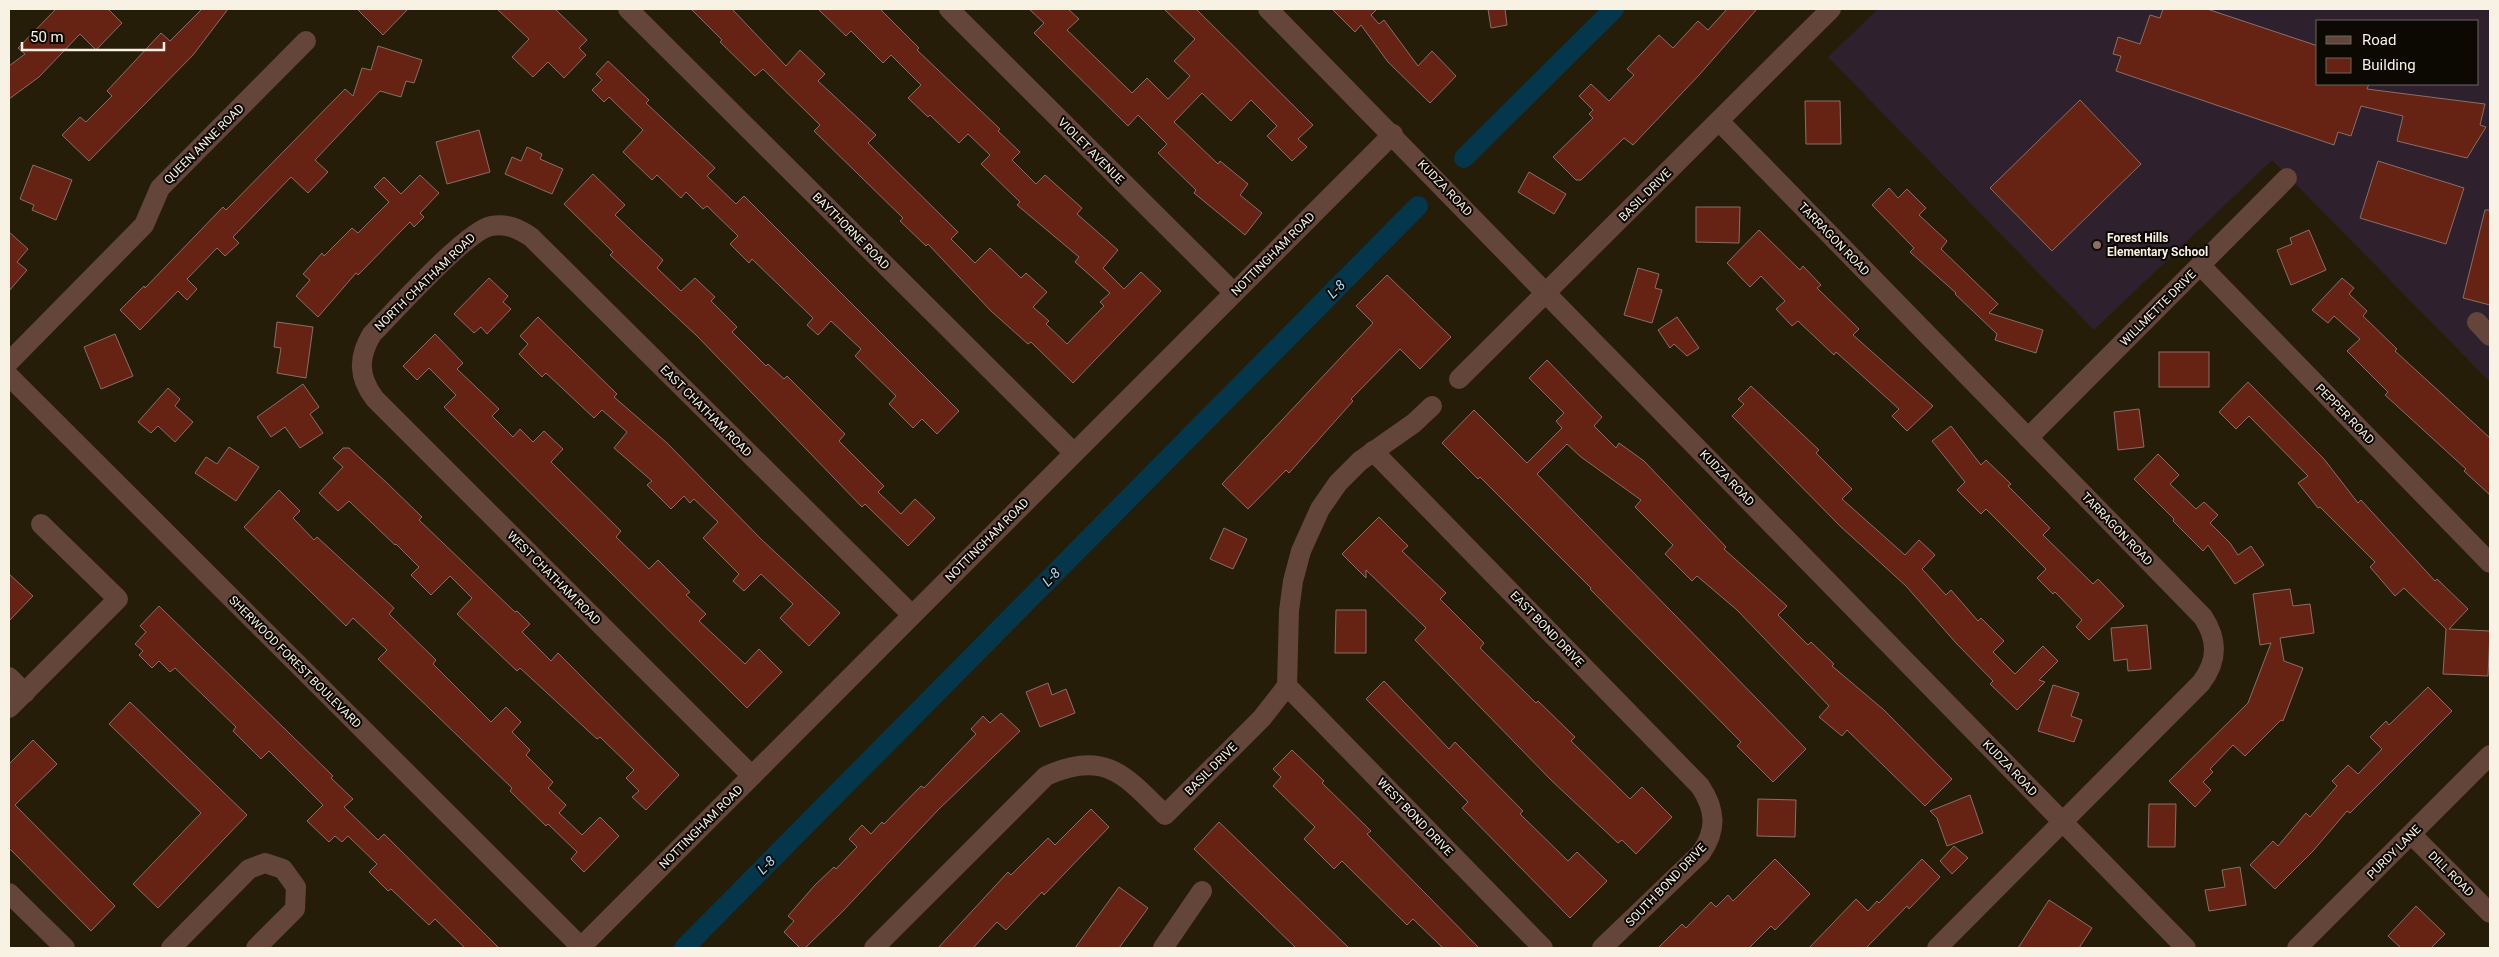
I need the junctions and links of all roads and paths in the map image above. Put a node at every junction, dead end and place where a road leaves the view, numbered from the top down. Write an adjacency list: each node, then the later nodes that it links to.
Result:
1 (628, 9): 20 (street, BAYTHORNE ROAD)
2 (949, 9): 11 (street, VIOLET AVENUE)
3 (1268, 9): 7 (street, KUDZA ROAD)
4 (1831, 9): 6 (street, BASIL DRIVE)
5 (306, 41): 13 (street, QUEEN ANNE ROAD)
6 (1719, 121): 12 (street, BASIL DRIVE); 18 (street, TARRAGON ROAD)
7 (1393, 134): 11 (street, NOTTINGHAM ROAD); 12 (street, KUDZA ROAD)
8 (2287, 178): 10 (street, WILLMETTE DRIVE)
9 (490, 226): 14 (street, NORTH CHATHAM ROAD); 23 (street, EAST CHATHAM ROAD)
10 (2200, 265): 18 (street, WILLMETTE DRIVE); 22 (street, PEPPER ROAD)
11 (1234, 293): 20 (street, NOTTINGHAM ROAD)
12 (1547, 293): 16 (street, BASIL DRIVE); 31 (street, KUDZA ROAD)
13 (9, 362)
14 (362, 375): 29 (street, WEST CHATHAM ROAD)
15 (9, 376): 39 (street, SHERWOOD FOREST BOULEVARD)
16 (1459, 380)
17 (1432, 406): 19 (street)
18 (2028, 438): 31 (street, TARRAGON ROAD)
19 (1373, 450): 25 (street); 30 (street, EAST BOND DRIVE)
20 (1074, 453): 23 (street, NOTTINGHAM ROAD)
21 (41, 524): 26 (street)
22 (2490, 563)
23 (912, 615): 29 (street, NOTTINGHAM ROAD)
24 (9, 677): 26 (street)
25 (1287, 686): 40 (street, BASIL DRIVE); 42 (street, WEST BOND DRIVE)
26 (24, 693): 27 (street)
27 (9, 708)
28 (2490, 755): 32 (street, PURDY LANE)
29 (752, 776): 39 (street, NOTTINGHAM ROAD)
30 (1713, 812): 43 (street, SOUTH BOND DRIVE)
31 (2063, 822): 44 (street, TARRAGON ROAD); 45 (street, KUDZA ROAD)
32 (2412, 835): 35 (street, DILL ROAD); 46 (street, PURDY LANE)
33 (1202, 891): 41 (street)
34 (9, 893): 36 (street)
35 (2490, 913)
36 (65, 948)
37 (171, 948): 38 (street)
38 (256, 948)
39 (581, 948)
40 (874, 948)
41 (1163, 948)
42 (1543, 948)
43 (1602, 948)
44 (1937, 948)
45 (2186, 948)
46 (2297, 948)

